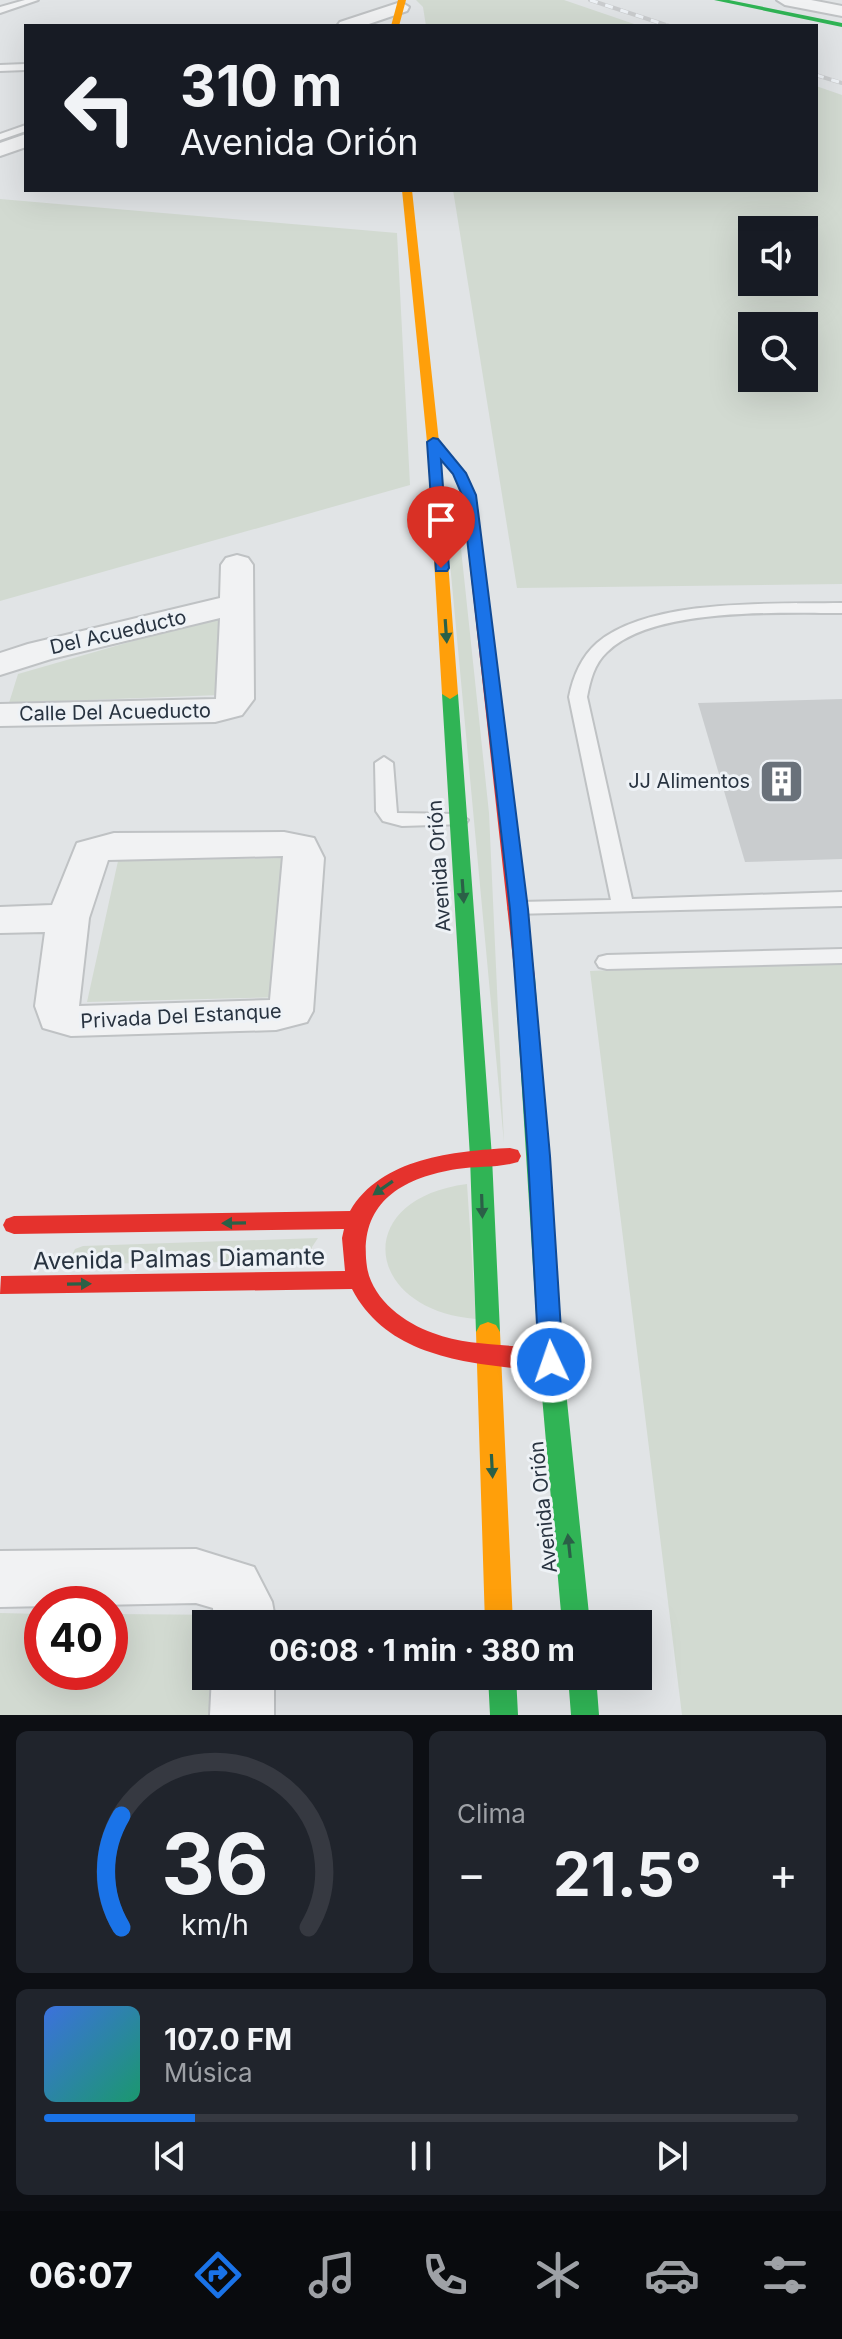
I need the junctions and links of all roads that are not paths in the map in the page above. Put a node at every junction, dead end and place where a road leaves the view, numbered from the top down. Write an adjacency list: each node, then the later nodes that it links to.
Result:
1 (34, 0): 5 (lane)
2 (718, 0): 9 (street)
3 (756, 0): 7 (street)
4 (785, 0): 7 (street)
5 (0, 10)
6 (394, 10): 8 (street)
7 (842, 14)
8 (352, 24)
9 (842, 25)
10 (24, 67): 11 (lane)
11 (0, 68)
12 (24, 129): 13 (lane)
13 (0, 137)
14 (24, 141): 15 (street)
15 (0, 150)
16 (407, 192): 17 (street, Avenida Orión)
17 (433, 442): 24 (street, Avenida Orión, one-way to 24); 27 (street, Avenida Orión)
18 (237, 565): 19 (street, Calle Del Acueducto)
19 (237, 604): 21 (street, Del Acueducto); 22 (street, Calle Del Acueducto)
20 (842, 608): 26 (lane)
21 (0, 665)
22 (0, 715)
23 (384, 763): 24 (lane)
24 (458, 820): 33 (street, Avenida Orión, one-way to 33)
25 (842, 899): 26 (lane)
26 (623, 906): 27 (lane)
27 (519, 909): 32 (street, Avenida Orión)
28 (68, 918): 28 (street, Privada Del Estanque); 29 (street)
29 (0, 920)
30 (842, 956): 31 (lane)
31 (607, 962)
32 (539, 1156): 33 (street); 40 (street, Avenida Orión)
33 (481, 1157): 34 (street, one-way to 34); 39 (street, Avenida Orión, one-way to 39)
34 (356, 1220): 35 (street, Avenida Palmas Diamante, one-way to 35); 37 (street, Avenida Palmas Diamante)
35 (11, 1226)
36 (10, 1261): 38 (street)
37 (358, 1280): 38 (street, Avenida Palmas Diamante, one-way to 37); 39 (street, Avenida Palmas Diamante)
38 (1, 1286)
39 (487, 1354): 40 (street, Avenida Palmas Diamante); 43 (street, Avenida Orión, one-way to 43)
40 (551, 1362): 44 (street, Avenida Orión, one-way to 40)
41 (0, 1579): 42 (street)
42 (243, 1610)
43 (498, 1610)
44 (575, 1610)
45 (243, 1690): 48 (street)
46 (503, 1690): 49 (street)
47 (583, 1690): 50 (street)
48 (242, 1715)
49 (504, 1715)
50 (585, 1715)

